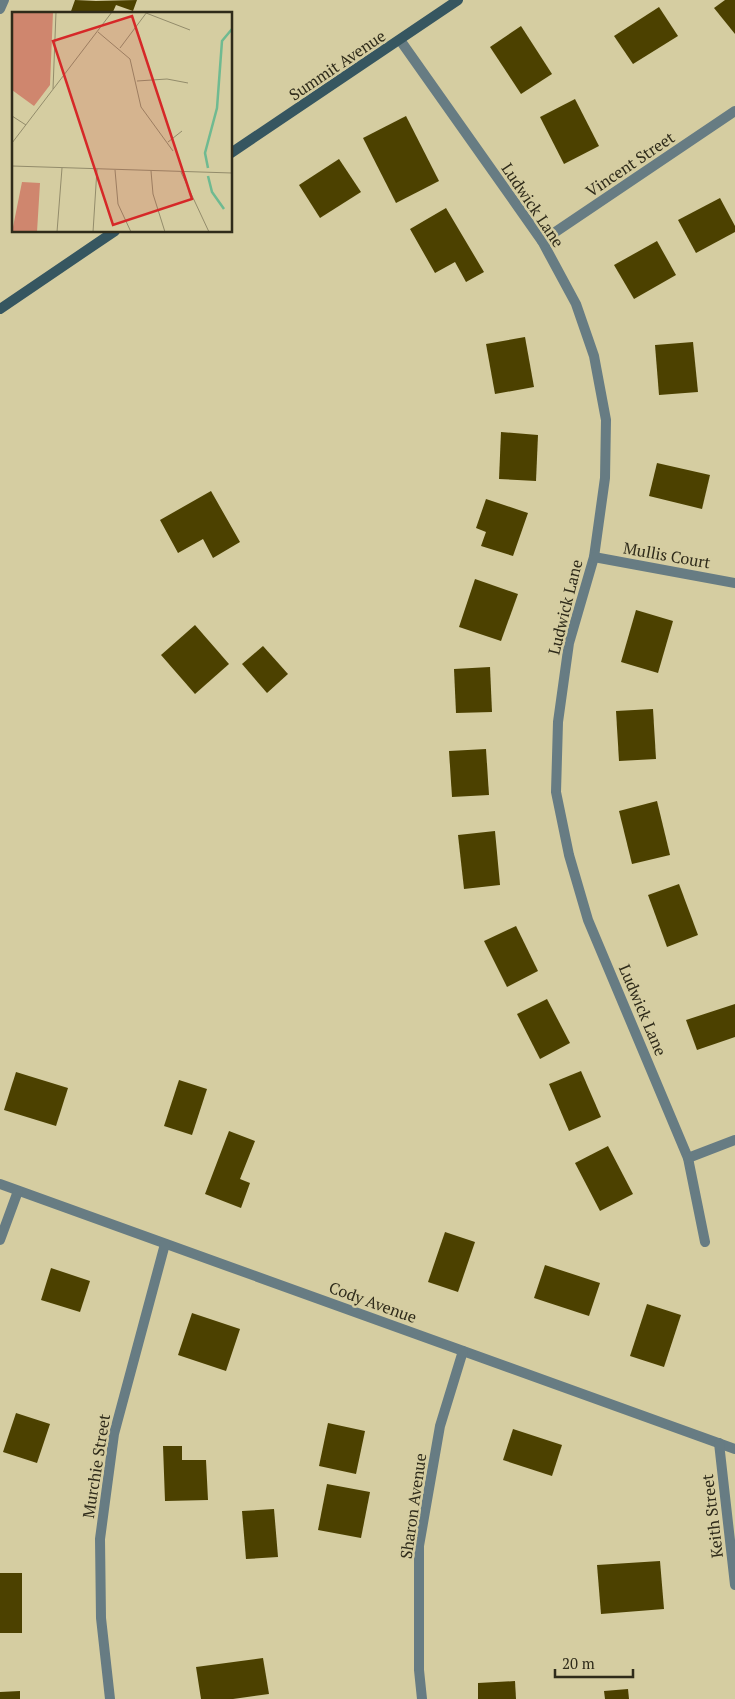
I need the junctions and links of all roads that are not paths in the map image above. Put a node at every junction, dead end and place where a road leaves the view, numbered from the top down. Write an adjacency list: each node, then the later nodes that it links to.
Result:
1 (4, 0): 3 (street)
2 (458, 0): 4 (main road, Summit Avenue)
3 (0, 9)
4 (400, 40): 6 (main road, Summit Avenue); 8 (street, Ludwick Lane)
5 (735, 111): 8 (street, Vincent Street)
6 (232, 152)
7 (114, 232): 9 (main road)
8 (542, 241): 10 (street, Ludwick Lane)
9 (0, 308)
10 (594, 557): 11 (street, Mullis Court); 13 (street, Ludwick Lane)
11 (735, 583)
12 (735, 1140): 13 (street)
13 (688, 1158): 17 (street, Ludwick Lane)
14 (0, 1184): 15 (street, Cody Avenue)
15 (18, 1191): 16 (street); 18 (street, Cody Avenue)
16 (0, 1240)
17 (706, 1242)
18 (165, 1244): 19 (street, Cody Avenue); 23 (street, Murchie Street)
19 (463, 1351): 20 (street, Cody Avenue); 24 (street, Sharon Avenue)
20 (719, 1444): 21 (street, Cody Avenue); 22 (street, Keith Street)
21 (735, 1449)
22 (735, 1585)
23 (110, 1699)
24 (422, 1699)

